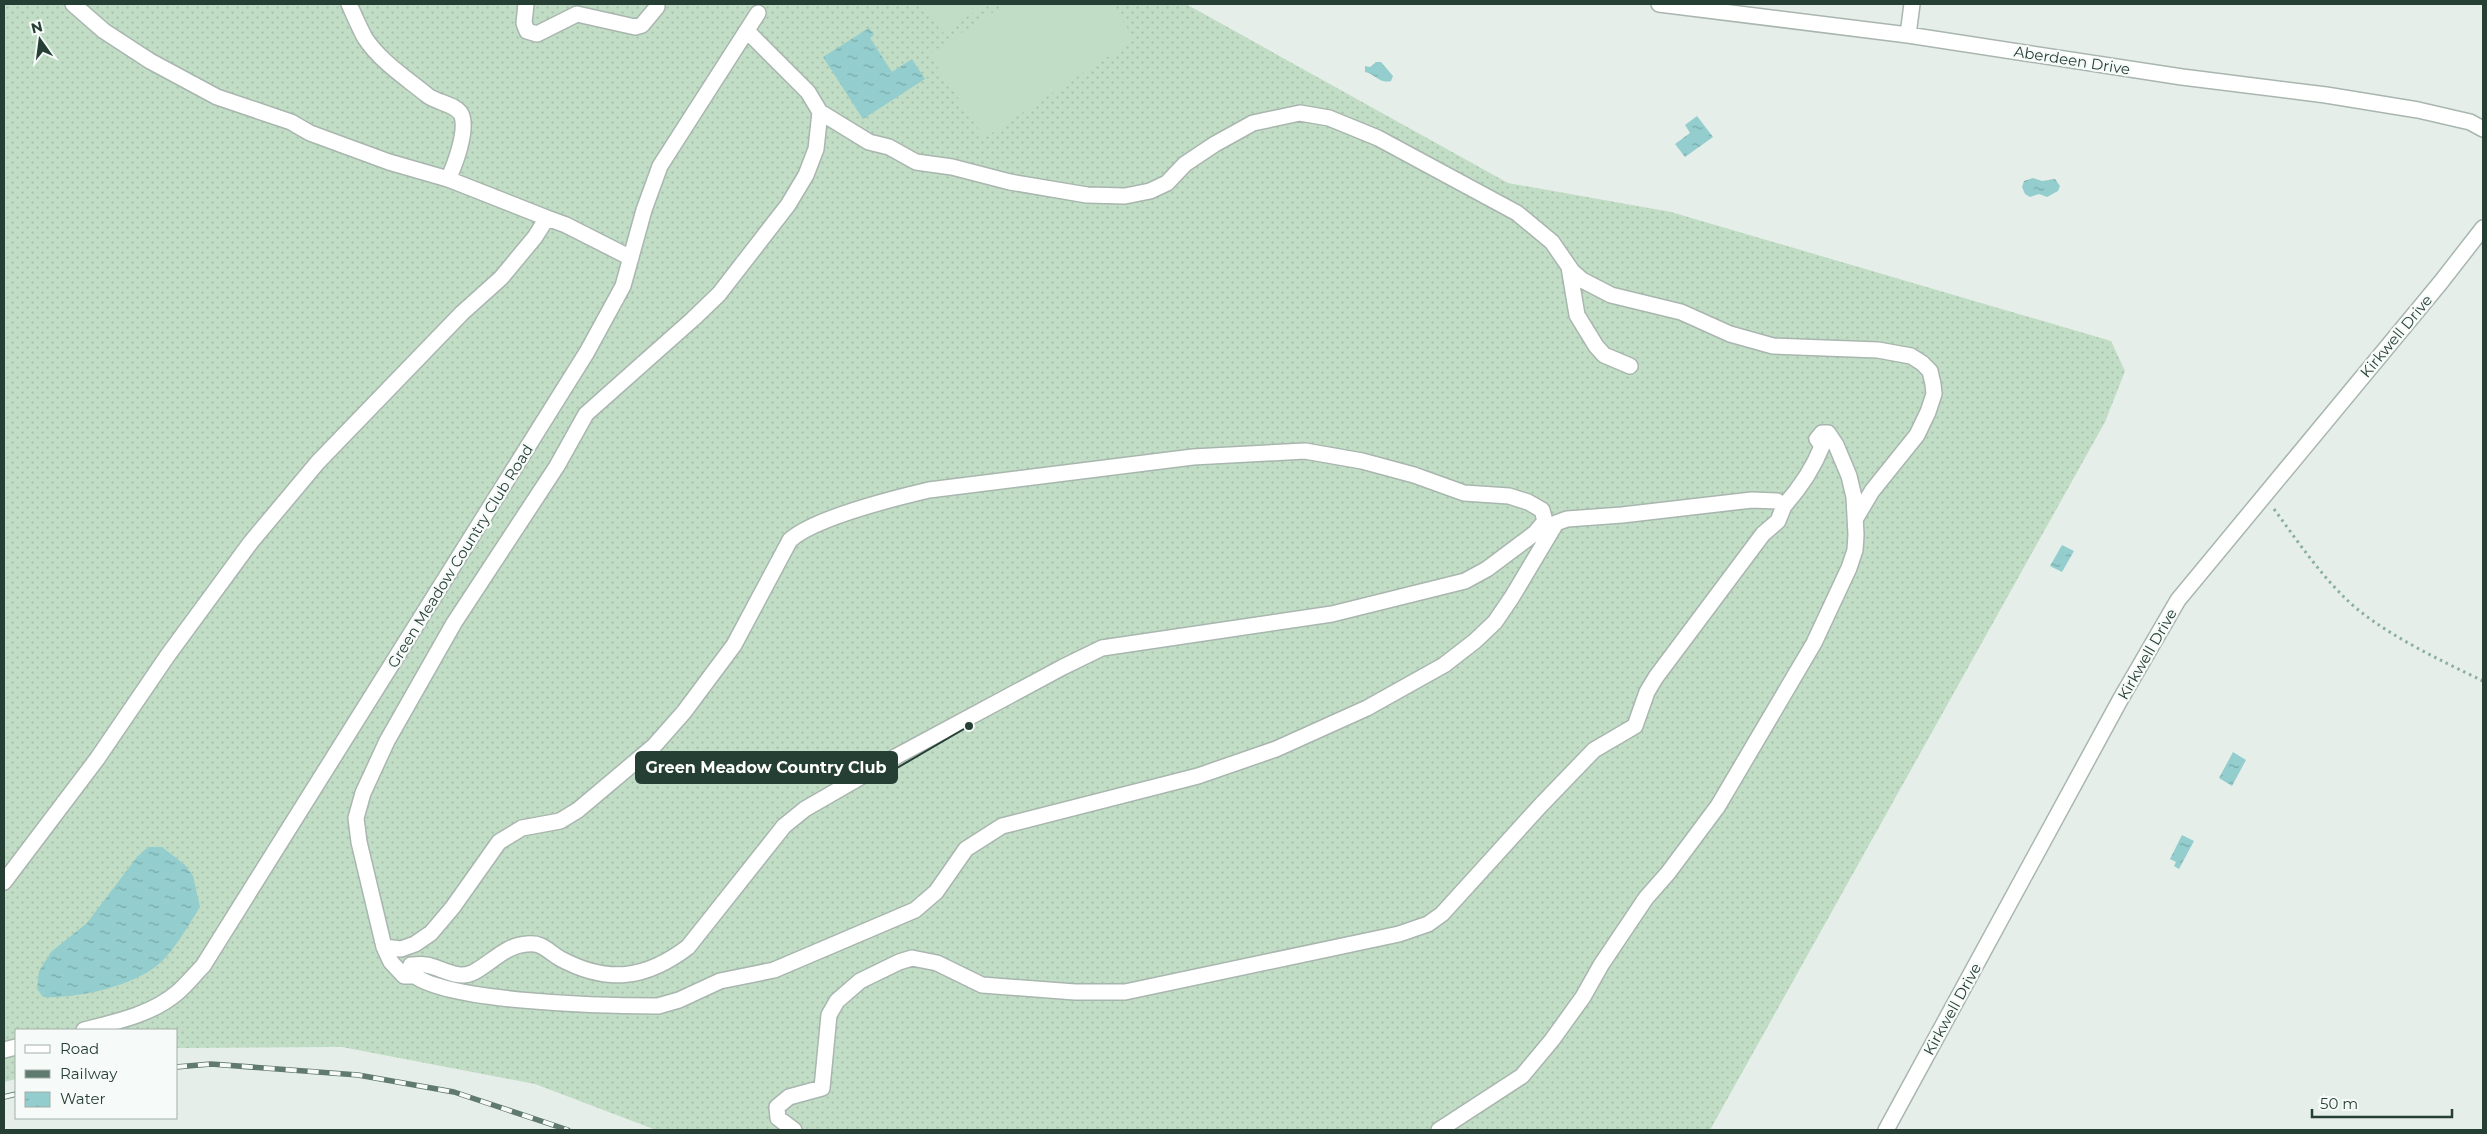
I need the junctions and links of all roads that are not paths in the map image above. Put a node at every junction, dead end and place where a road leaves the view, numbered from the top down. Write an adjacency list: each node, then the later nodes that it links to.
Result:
1 (73, 4): 12 (street)
2 (349, 4): 12 (street)
3 (526, 4): 6 (street)
4 (1659, 4): 9 (street, Aberdeen Drive)
5 (1912, 4): 9 (street)
6 (658, 7)
7 (758, 13): 8 (street, Green Meadow Country Club Road)
8 (748, 32): 10 (street); 15 (street, Green Meadow Country Club Road)
9 (1908, 35): 11 (street, Aberdeen Drive)
10 (820, 112): 16 (street); 22 (street)
11 (2483, 129)
12 (448, 179): 13 (street)
13 (546, 218): 15 (street); 21 (street)
14 (2483, 228): 27 (street, Kirkwell Drive)
15 (631, 258): 24 (street, Green Meadow Country Club Road)
16 (1569, 268): 17 (street); 19 (street)
17 (1630, 366)
18 (1784, 506): 19 (street); 20 (street); 25 (street)
19 (1856, 518): 26 (street)
20 (1548, 526): 22 (street); 23 (street); 23 (street)
21 (4, 882)
22 (384, 947): 23 (street)
23 (412, 976)
24 (88, 1029)
25 (794, 1130)
26 (1439, 1130)
27 (1886, 1130)

